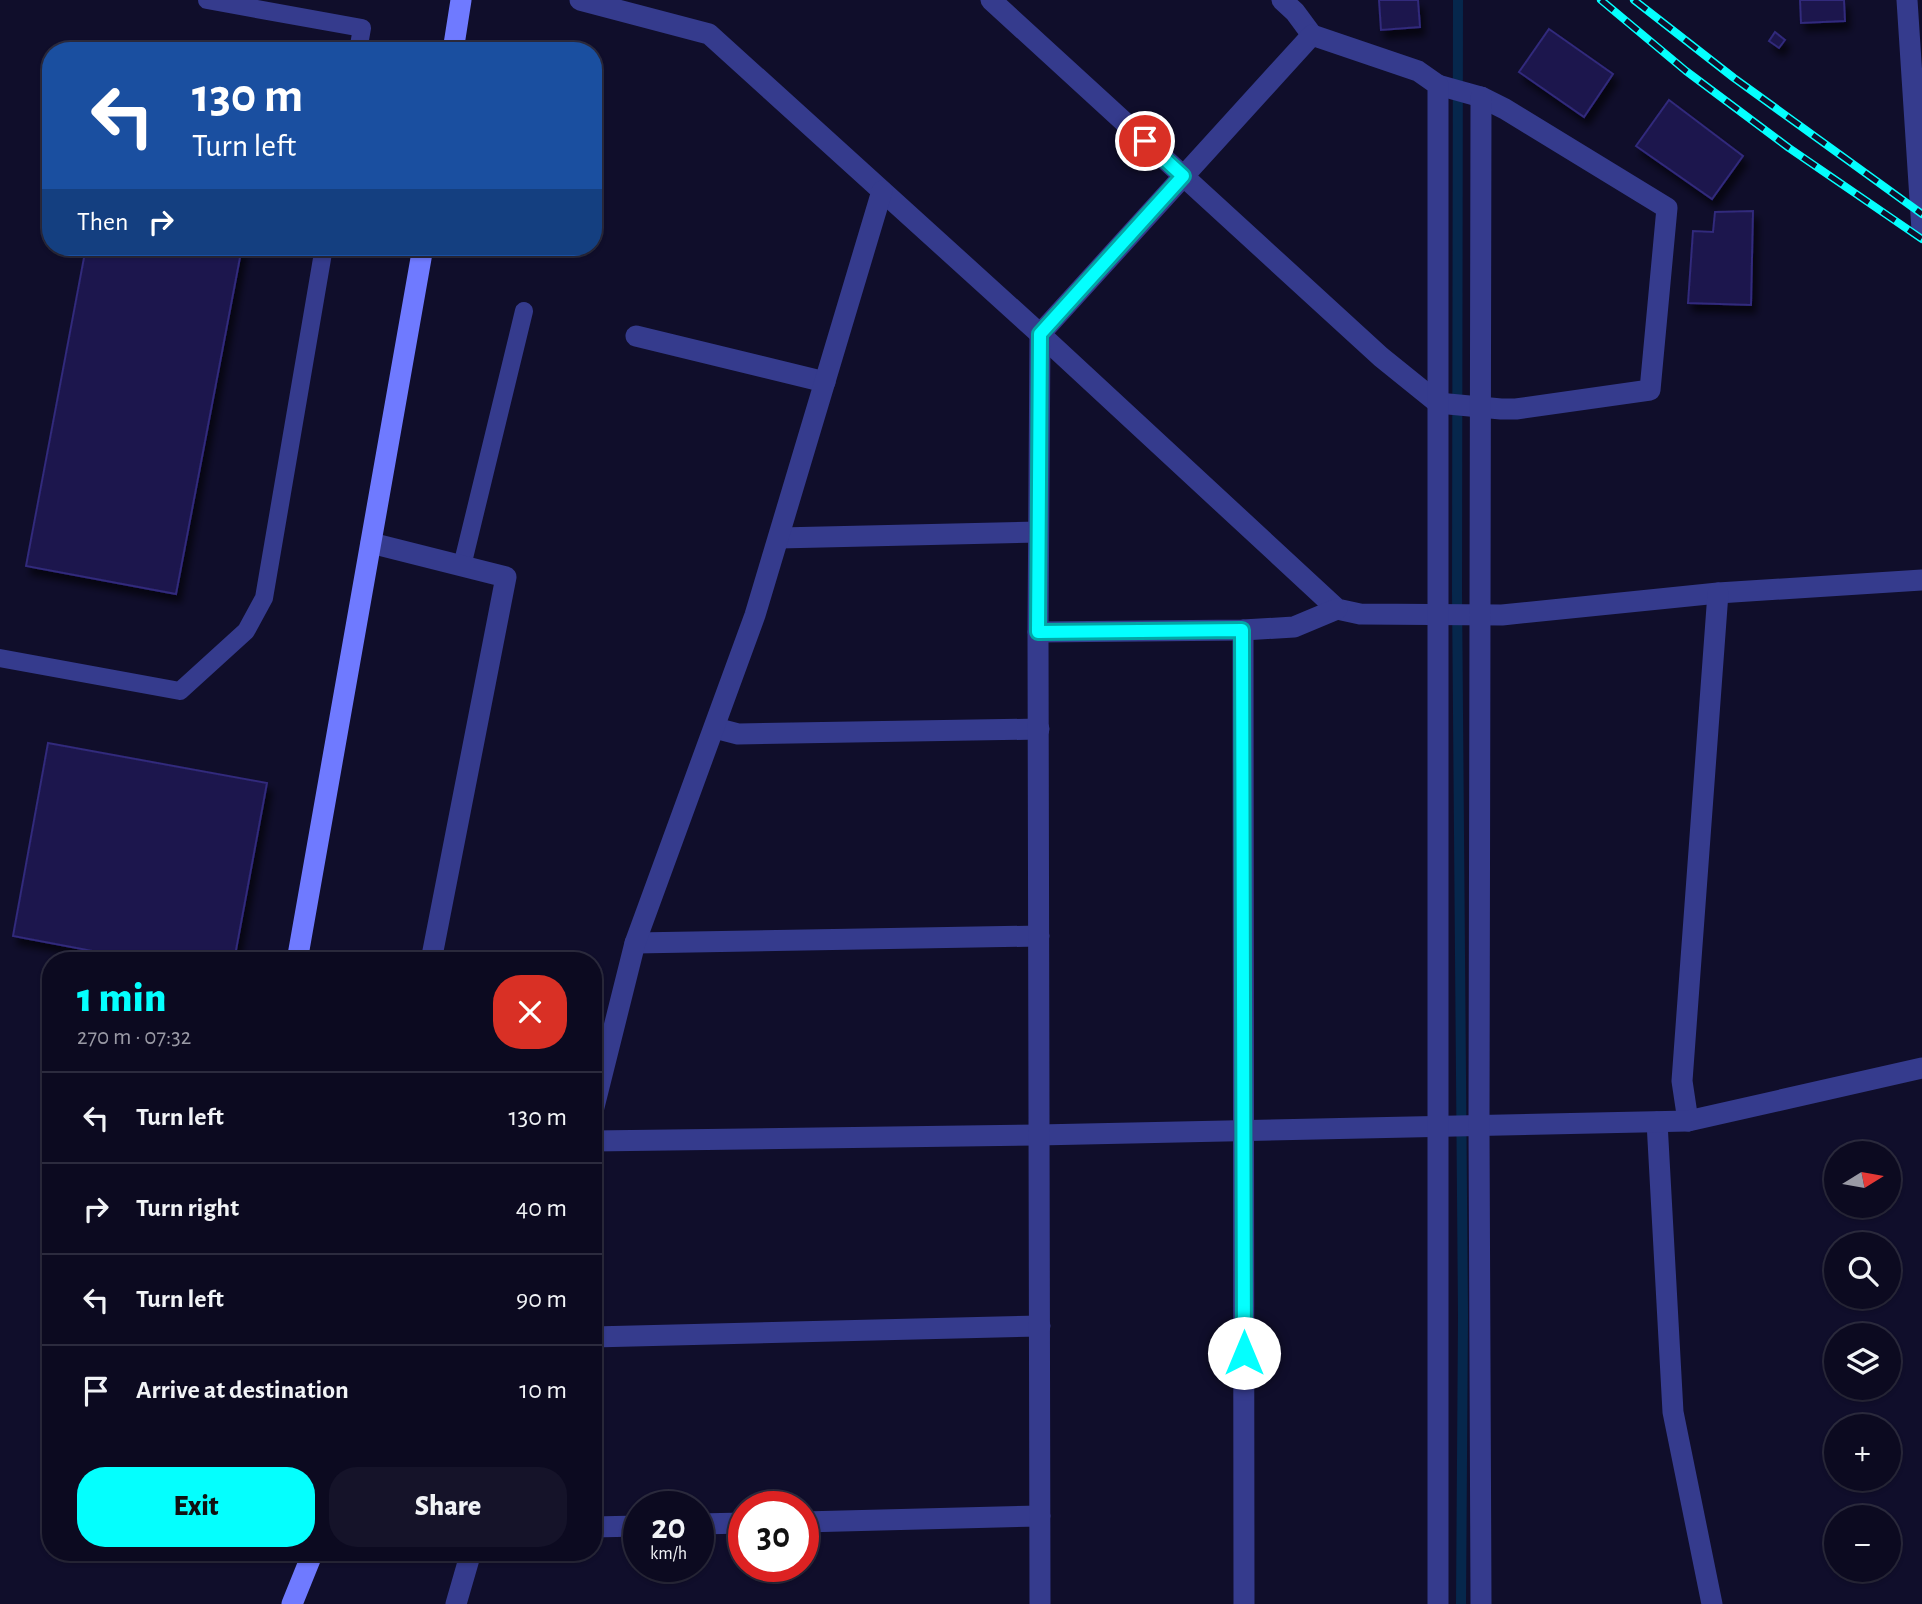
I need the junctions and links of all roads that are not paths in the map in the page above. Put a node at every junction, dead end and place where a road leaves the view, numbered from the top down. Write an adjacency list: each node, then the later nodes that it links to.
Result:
1 (207, 0): 8 (lane)
2 (461, 0): 9 (street)
3 (580, 0): 12 (street)
4 (991, 0): 11 (street)
5 (1282, 0): 7 (street)
6 (1907, 0): 13 (street)
7 (1312, 35): 10 (street); 11 (street)
8 (360, 42)
9 (454, 42)
10 (1459, 91): 20 (street); 20 (street); 20 (street)
11 (1183, 176): 17 (street); 20 (street)
12 (882, 191): 17 (street); 19 (street)
13 (1922, 230)
14 (322, 256): 31 (lane)
15 (421, 256): 23 (street)
16 (524, 311): 24 (lane)
17 (1040, 334): 21 (street); 27 (street)
18 (636, 336): 19 (street)
19 (825, 382): 22 (street)
20 (1459, 405): 28 (street); 28 (street)
21 (1038, 532): 22 (street); 30 (street)
22 (779, 538): 32 (street)
23 (371, 543): 24 (street); 36 (street)
24 (462, 566): 37 (street)
25 (1922, 580): 26 (street)
26 (1718, 593): 28 (street); 40 (street)
27 (1337, 609): 28 (street); 29 (street)
28 (1459, 616): 42 (street); 42 (street)
29 (1242, 630): 30 (street); 43 (street)
30 (1038, 632): 33 (street)
31 (0, 658)
32 (715, 728): 33 (street); 35 (street)
33 (1039, 729): 34 (street)
34 (1039, 936): 35 (street); 44 (street)
35 (635, 943): 39 (street)
36 (299, 952)
37 (433, 952)
38 (1922, 1069): 40 (street)
39 (602, 1075)
40 (1688, 1121): 41 (street)
41 (1657, 1122): 42 (street); 60 (street)
42 (1459, 1127): 43 (street); 58 (street); 59 (street)
43 (1244, 1131): 44 (street); 57 (street)
44 (1038, 1135): 45 (street); 46 (street)
45 (602, 1141)
46 (1040, 1326): 47 (street); 48 (street)
47 (602, 1337)
48 (1040, 1516): 49 (street); 56 (street)
49 (819, 1522)
50 (623, 1526): 51 (street)
51 (602, 1527)
52 (309, 1561): 54 (street)
53 (468, 1561): 55 (street)
54 (292, 1604)
55 (456, 1604)
56 (1040, 1604)
57 (1244, 1604)
58 (1438, 1604)
59 (1481, 1604)
60 (1712, 1604)

